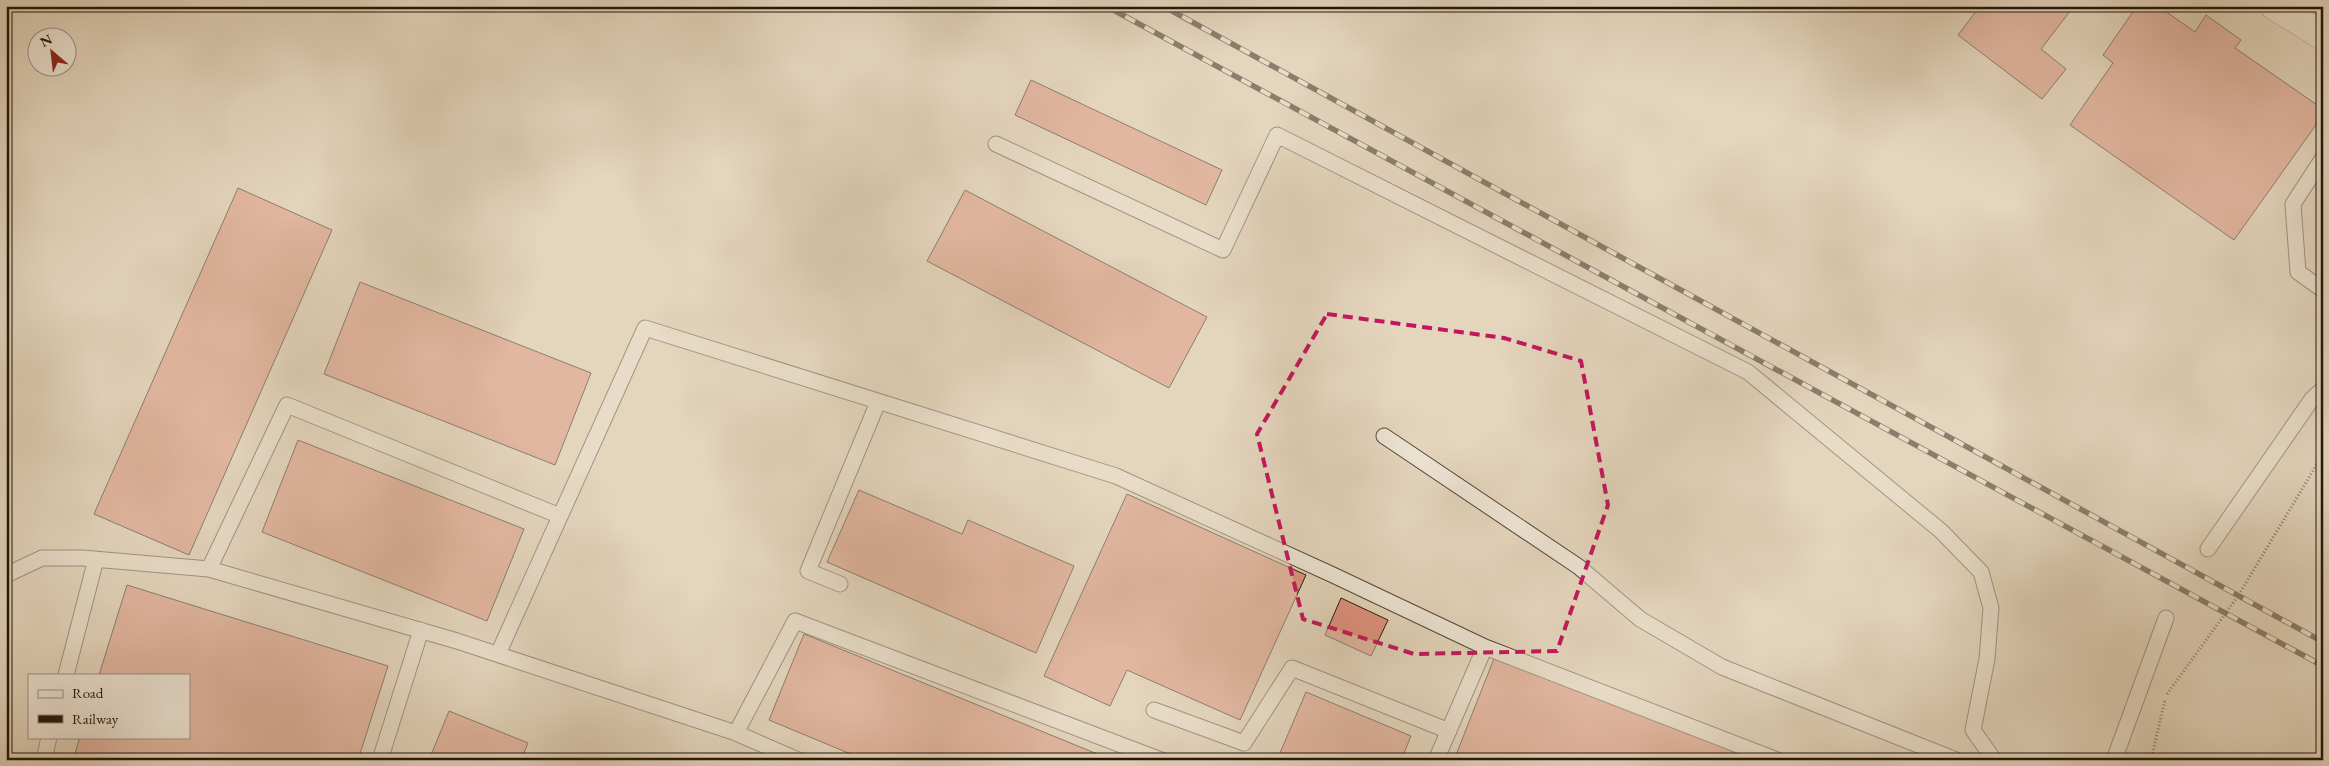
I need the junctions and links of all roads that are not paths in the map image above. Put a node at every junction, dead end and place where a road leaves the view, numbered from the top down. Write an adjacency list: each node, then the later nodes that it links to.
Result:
1 (2274, 6): 2 (street)
2 (2323, 36)
3 (996, 144): 31 (lane)
4 (2323, 158): 5 (lane)
5 (2323, 290)
6 (2319, 398): 10 (lane)
7 (878, 402): 9 (lane); 14 (lane); 17 (lane)
8 (1384, 436): 30 (lane)
9 (560, 516): 12 (lane); 18 (lane)
10 (2208, 549)
11 (96, 560): 12 (lane); 13 (lane); 19 (lane)
12 (209, 569): 16 (lane)
13 (6, 575)
14 (840, 584)
15 (2166, 618): 32 (lane)
16 (421, 630): 18 (lane); 25 (lane)
17 (1485, 647): 21 (lane); 29 (lane)
18 (498, 654): 22 (lane)
19 (66, 674)
20 (1154, 710): 21 (lane)
21 (1449, 731): 28 (lane)
22 (736, 733): 26 (lane); 27 (lane)
23 (49, 738): 24 (lane)
24 (44, 760)
25 (380, 760)
26 (798, 760)
27 (1161, 760)
28 (1436, 760)
29 (1776, 760)
30 (1956, 760)
31 (1994, 760)
32 (2114, 760)

